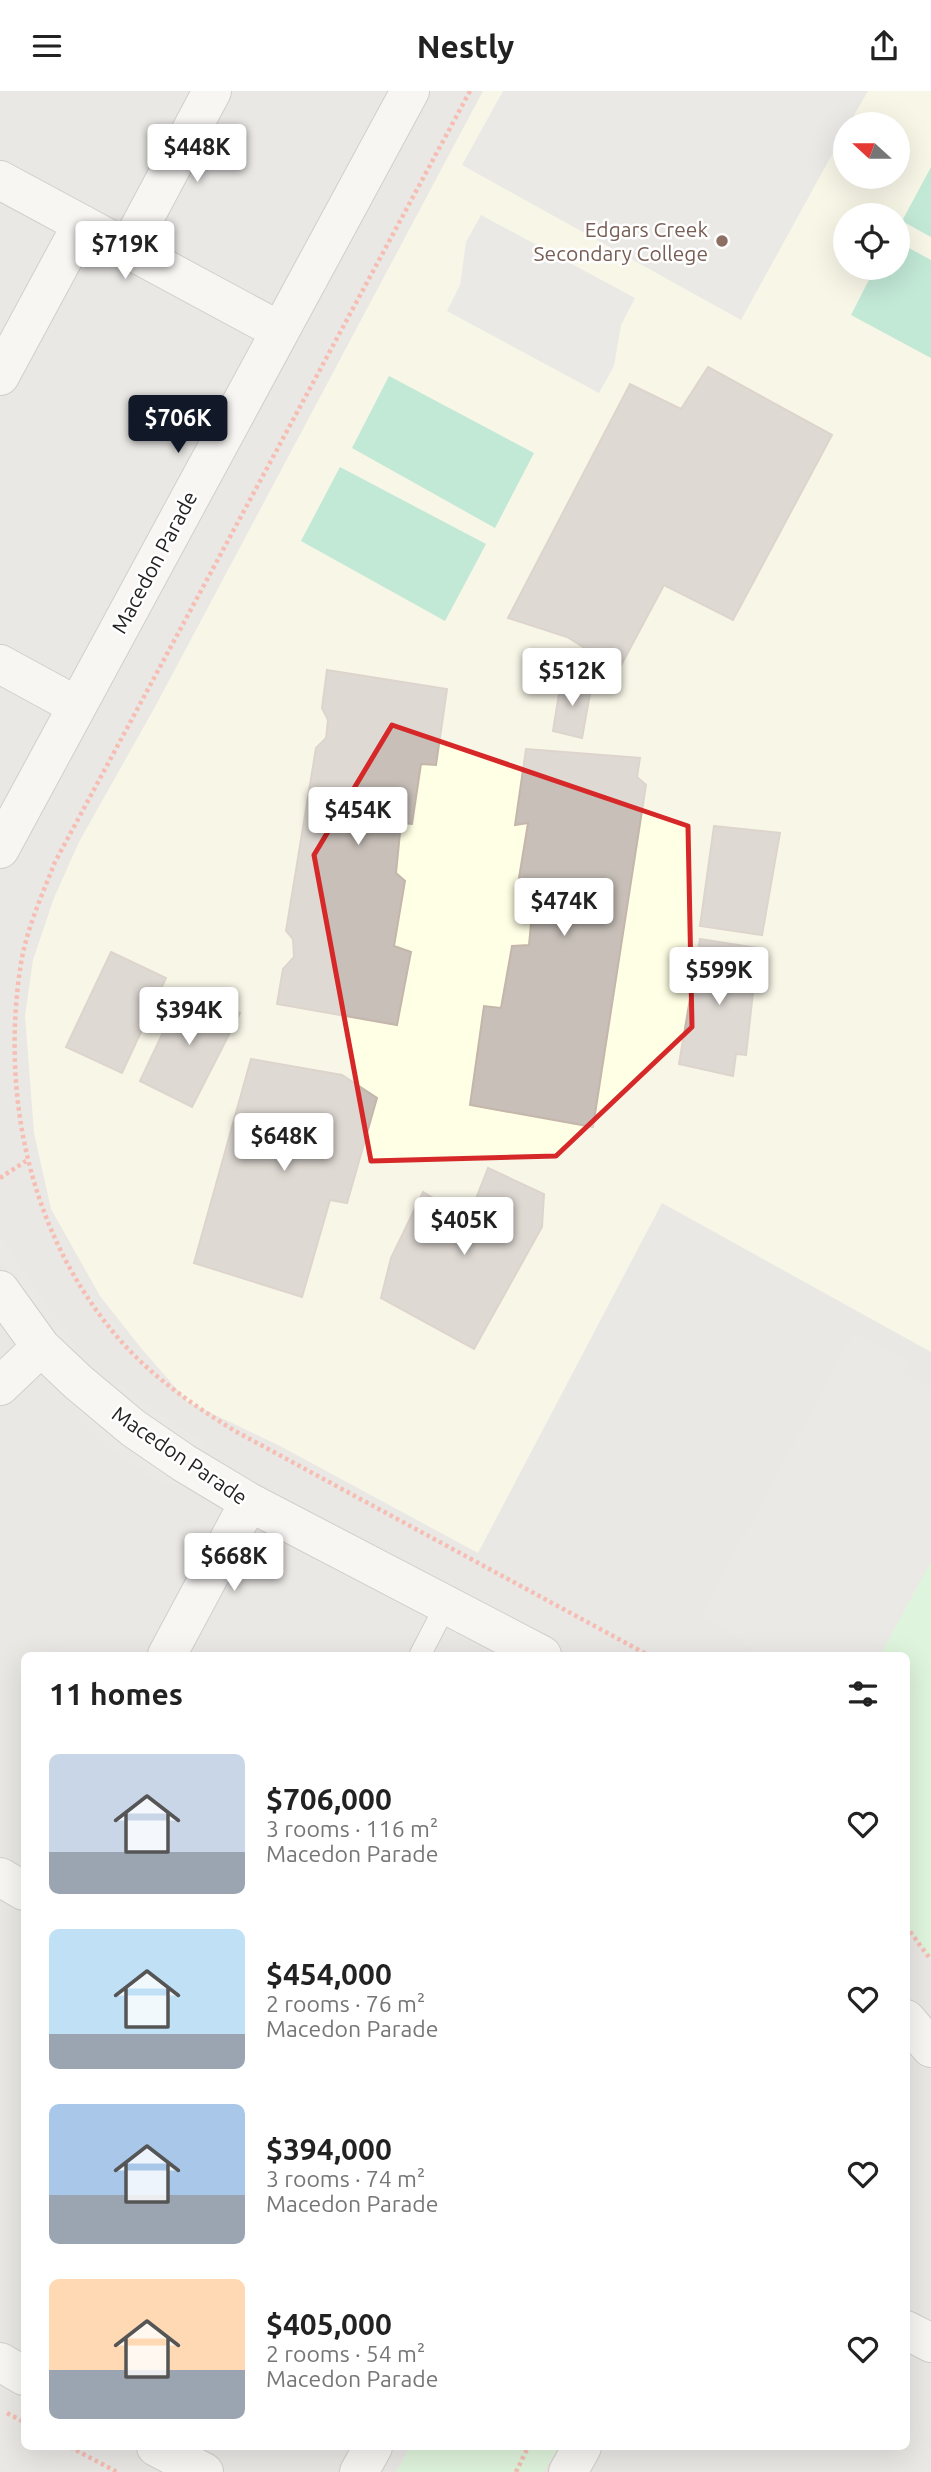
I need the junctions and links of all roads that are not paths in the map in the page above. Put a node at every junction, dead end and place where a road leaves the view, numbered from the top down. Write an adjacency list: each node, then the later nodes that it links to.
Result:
1 (212, 91): 5 (street)
2 (410, 91): 6 (street, Macedon Parade)
3 (0, 180): 4 (street)
4 (82, 224): 5 (street); 7 (street)
5 (128, 249): 6 (street)
6 (278, 330): 9 (street, Macedon Parade)
7 (0, 376)
8 (0, 664): 9 (street)
9 (77, 706): 10 (street, Macedon Parade)
10 (0, 849)
11 (0, 1290): 12 (street, Macedon Parade)
12 (41, 1347): 13 (street); 14 (street, Macedon Parade)
13 (0, 1386)
14 (249, 1502): 15 (street, Macedon Parade); 16 (street)
15 (446, 1605): 17 (lane); 18 (street, Macedon Parade)
16 (169, 1652)
17 (422, 1652)
18 (536, 1652)
19 (0, 1877): 20 (street)
20 (21, 1889)
21 (910, 2024): 22 (street)
22 (931, 2048)
23 (910, 2332): 24 (street)
24 (931, 2343)
25 (0, 2362): 26 (street)
26 (21, 2374)
27 (371, 2450): 29 (street)
28 (580, 2450): 30 (street)
29 (359, 2472)
30 (568, 2472)

